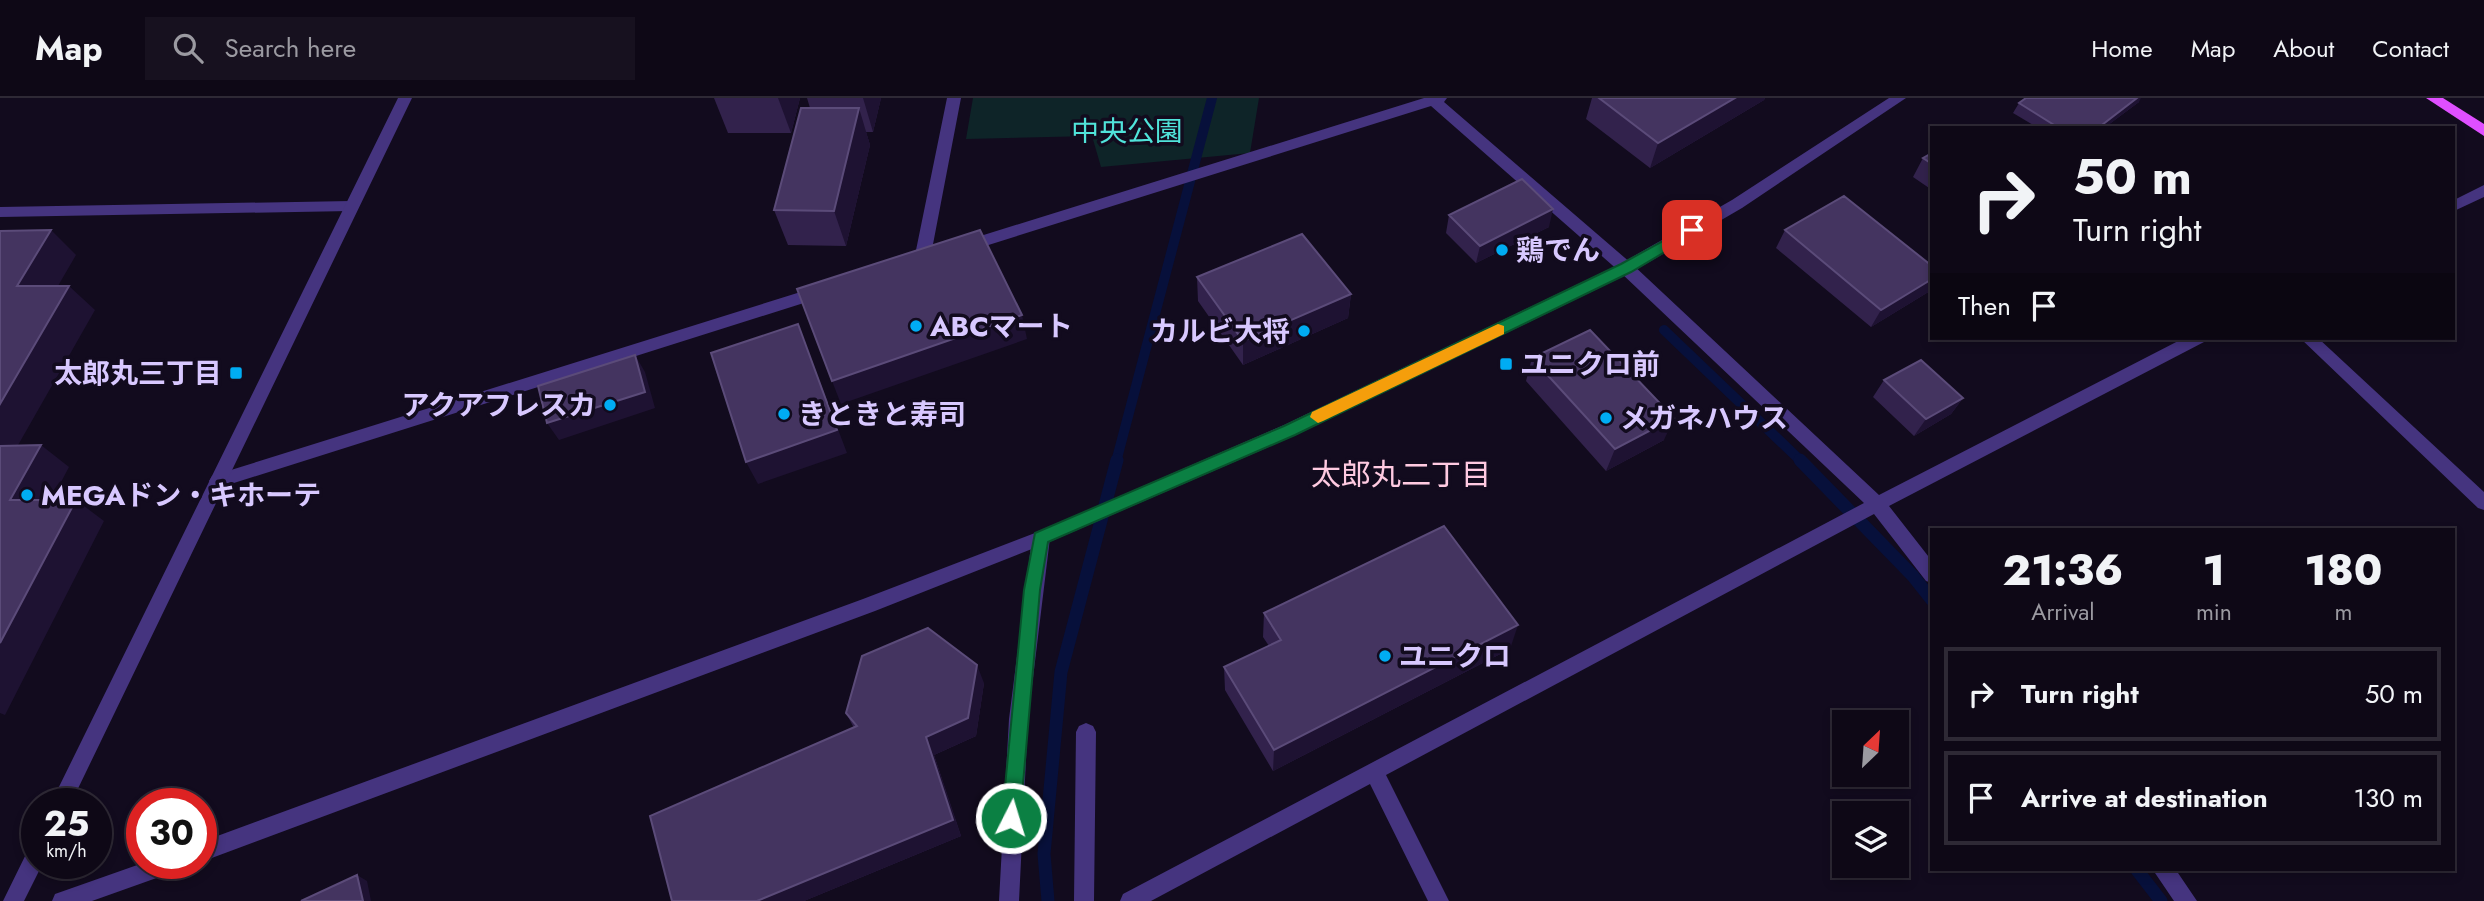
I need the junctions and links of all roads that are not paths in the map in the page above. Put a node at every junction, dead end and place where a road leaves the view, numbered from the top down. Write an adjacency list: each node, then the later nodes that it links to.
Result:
1 (405, 98): 9 (street)
2 (954, 98): 5 (street)
3 (1899, 98): 11 (street)
4 (2433, 98): 6 (main road)
5 (1438, 100): 11 (street)
6 (2484, 131)
7 (2484, 190): 8 (street)
8 (2455, 205)
9 (351, 206): 10 (street); 15 (street)
10 (0, 212)
11 (1626, 268): 17 (street); 18 (street)
12 (842, 285): 15 (street)
13 (2194, 340): 17 (street)
14 (2310, 340): 16 (street)
15 (218, 481): 22 (street)
16 (2484, 503)
17 (1877, 504): 19 (street); 21 (street)
18 (1041, 538): 23 (street); 29 (street)
19 (1930, 572)
20 (1086, 732): 30 (street)
21 (1374, 772): 31 (street); 32 (street)
22 (68, 788)
23 (217, 846)
24 (2164, 871): 33 (street)
25 (24, 879): 27 (street)
26 (126, 879): 28 (street)
27 (13, 901)
28 (62, 901)
29 (1009, 901)
30 (1084, 901)
31 (1130, 901)
32 (1439, 901)
33 (2187, 901)

